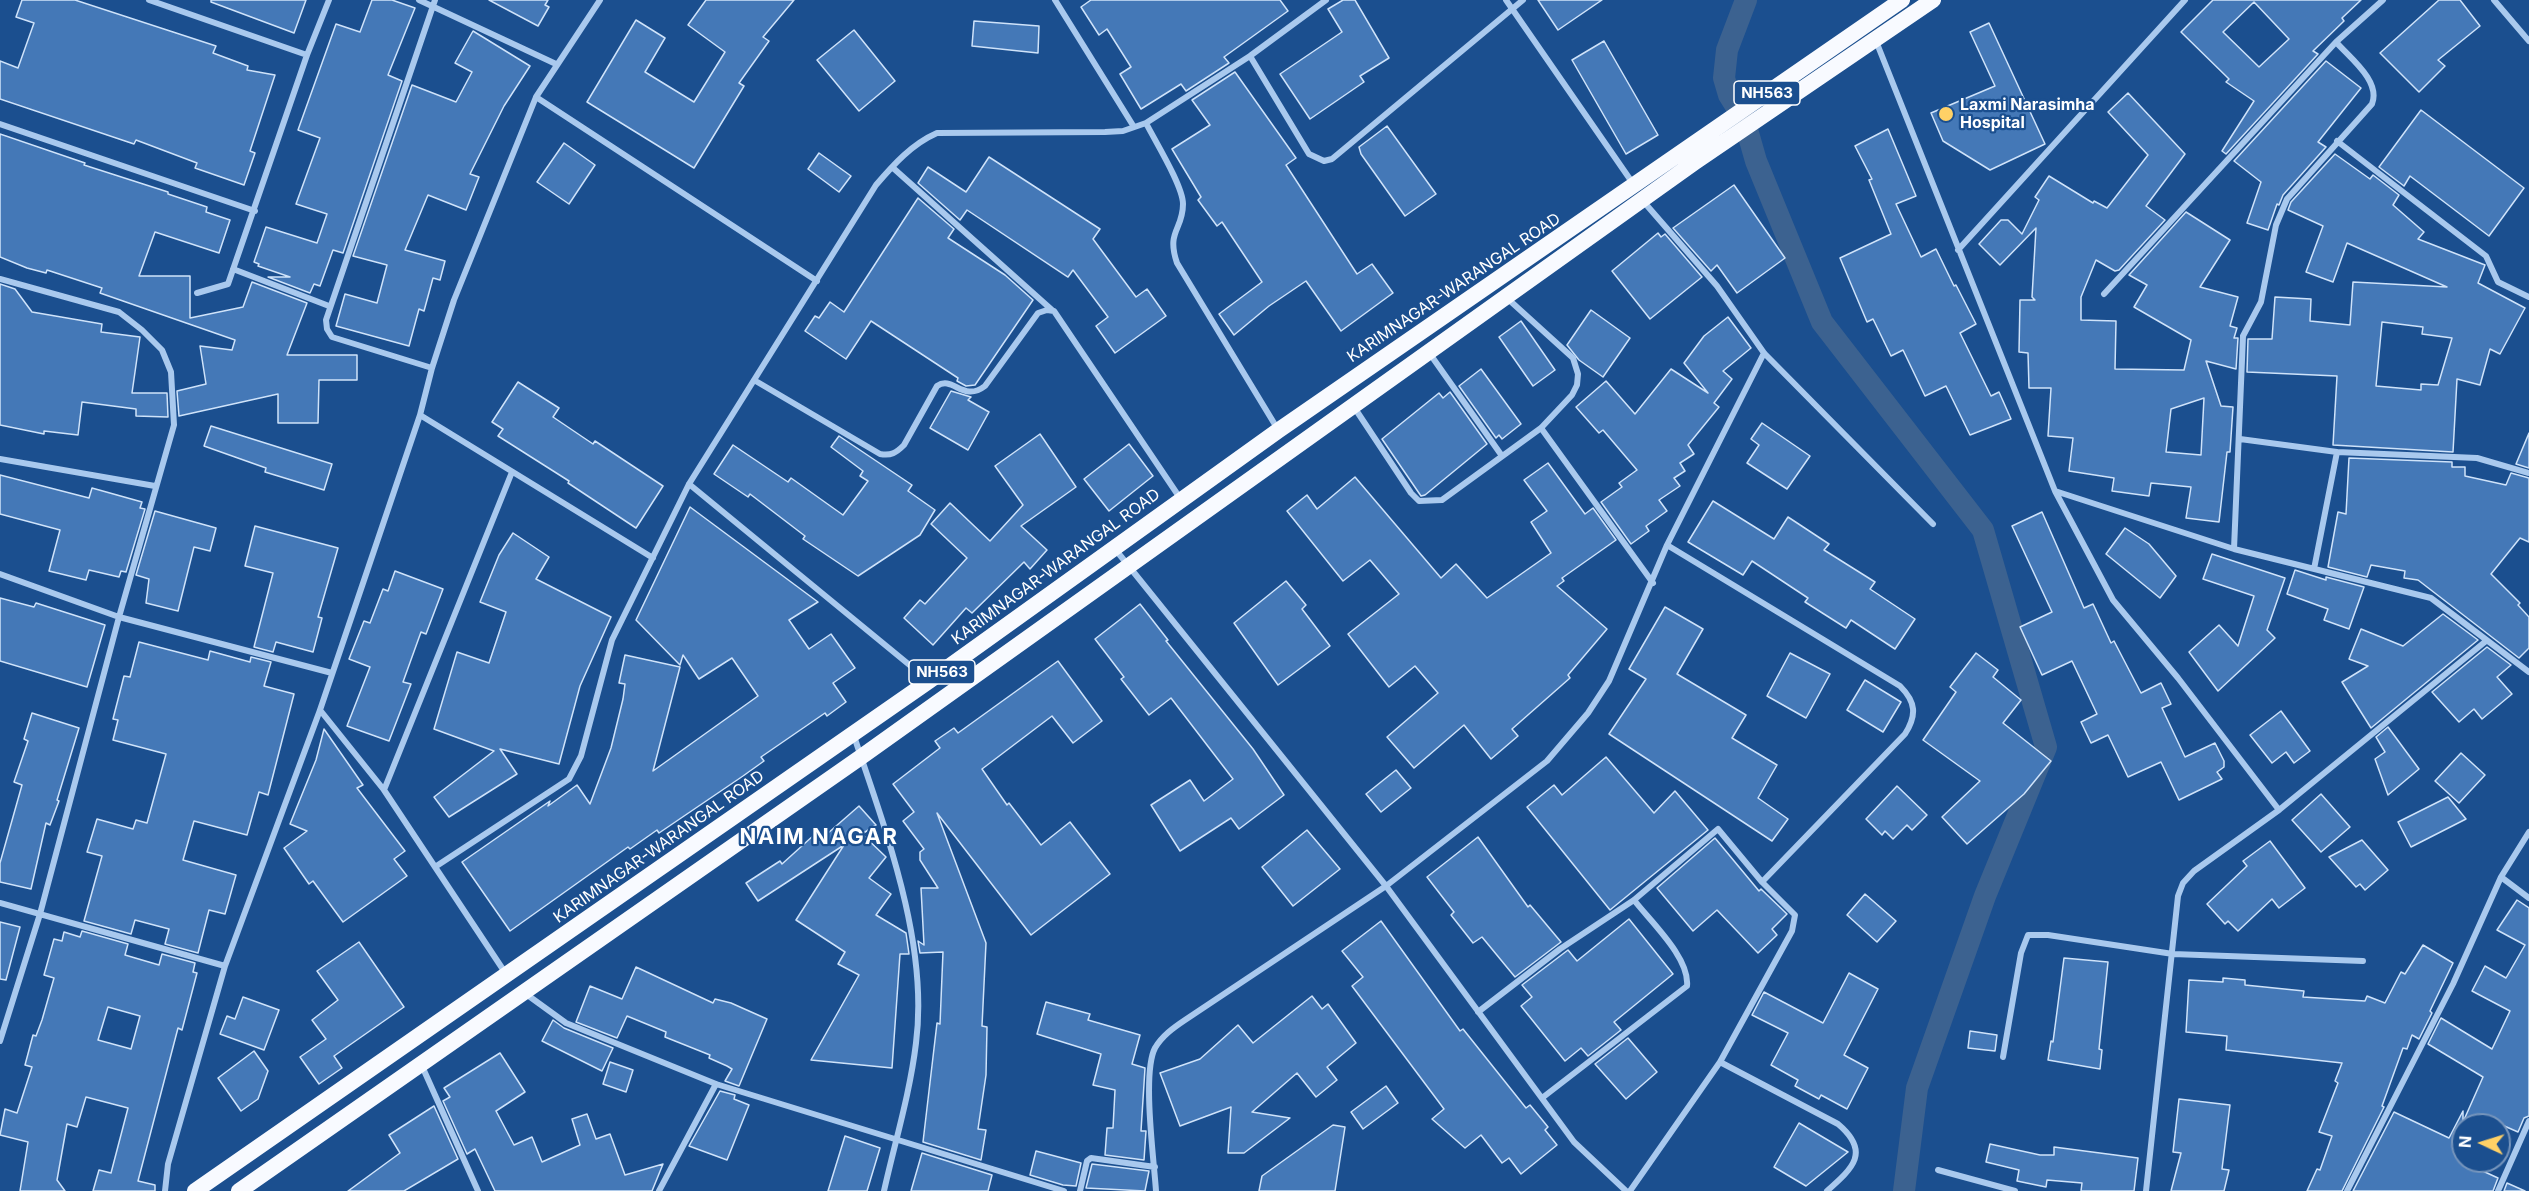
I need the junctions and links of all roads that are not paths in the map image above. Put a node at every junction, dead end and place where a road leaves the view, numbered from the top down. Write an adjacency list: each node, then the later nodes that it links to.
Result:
1 (328, 0): 19 (street)
2 (419, 0): 14 (street)
3 (600, 0): 21 (street)
4 (1055, 0): 25 (street)
5 (1326, 0): 20 (street)
6 (1506, 0): 15 (street)
7 (1523, 0): 15 (street)
8 (1902, 0): 27 (highway, NH563)
9 (1933, 0): 16 (highway, NH563)
10 (2185, 0): 31 (street)
11 (2383, 0): 18 (street)
12 (2494, 0): 17 (street)
13 (153, 1): 19 (street)
14 (434, 3): 21 (street); 39 (street)
15 (1512, 7): 20 (street); 29 (street)
16 (1876, 40): 27 (highway, NH563); 31 (street)
17 (2529, 41)
18 (2336, 42): 26 (street); 36 (street)
19 (307, 56): 30 (street)
20 (1250, 56): 23 (street)
21 (556, 64): 22 (street)
22 (536, 97): 34 (street); 43 (street)
23 (1146, 123): 25 (street); 48 (street)
24 (0, 124): 30 (street)
25 (1134, 127): 28 (street)
26 (2337, 141): 37 (street); 49 (street)
27 (1707, 144): 29 (highway, KARIMNAGAR-WARANGAL ROAD / NH563)
28 (892, 166): 34 (street); 40 (street)
29 (1639, 193): 38 (highway, KARIMNAGAR-WARANGAL ROAD / NH563); 42 (street); 48 (highway, KARIMNAGAR-WARANGAL ROAD / NH563)
30 (255, 211): 32 (street)
31 (1958, 250): 57 (street)
32 (233, 270): 35 (street); 39 (street)
33 (0, 279): 56 (street)
34 (817, 280): 44 (street)
35 (197, 293)
36 (2104, 294)
37 (2529, 297)
38 (1507, 298): 41 (highway, KARIMNAGAR-WARANGAL ROAD / NH563); 47 (street)
39 (329, 306): 43 (street)
40 (1054, 311): 44 (street); 58 (street)
41 (1430, 353): 45 (highway, KARIMNAGAR-WARANGAL ROAD / NH563); 51 (street)
42 (1764, 353): 59 (street); 60 (street)
43 (432, 368): 46 (street)
44 (754, 380): 55 (street)
45 (1354, 407): 51 (street); 64 (highway, KARIMNAGAR-WARANGAL ROAD / NH563)
46 (420, 416): 53 (street); 71 (street)
47 (1541, 428): 51 (street); 67 (street)
48 (1279, 430): 58 (highway, KARIMNAGAR-WARANGAL ROAD / NH563)
49 (2240, 439): 50 (street); 62 (street)
50 (2337, 452): 54 (street); 65 (street)
51 (1502, 456)
52 (0, 459): 56 (street)
53 (512, 472): 63 (street); 76 (street)
54 (2529, 473)
55 (689, 484): 63 (street); 72 (street)
56 (155, 486): 68 (street)
57 (2055, 491): 62 (street); 77 (street)
58 (1181, 498): 61 (highway, KARIMNAGAR-WARANGAL ROAD / NH563)
59 (1933, 524)
60 (1667, 545): 67 (street); 81 (street)
61 (1113, 547): 64 (street); 72 (highway, KARIMNAGAR-WARANGAL ROAD / NH563)
62 (2234, 549): 65 (street)
63 (653, 558): 79 (street)
64 (1128, 567): 75 (highway, KARIMNAGAR-WARANGAL ROAD / NH563); 82 (street)
65 (2314, 569): 69 (street)
66 (0, 574): 68 (street)
67 (1653, 583): 82 (street)
68 (118, 617): 71 (street); 86 (street)
69 (2486, 640): 70 (street); 77 (street)
70 (2529, 672)
71 (332, 673): 73 (street)
72 (929, 681): 74 (highway, KARIMNAGAR-WARANGAL ROAD / NH563)
73 (320, 710): 76 (street); 89 (street)
74 (853, 734): 75 (street); 90 (highway, KARIMNAGAR-WARANGAL ROAD / NH563)
75 (861, 757): 91 (highway, KARIMNAGAR-WARANGAL ROAD / NH563); 100 (street)
76 (384, 790): 79 (street)
77 (2279, 810): 87 (street)
78 (2529, 832): 80 (street)
79 (435, 867): 90 (street)
80 (2501, 877): 83 (street); 116 (street)
81 (1762, 882): 84 (street); 95 (street)
82 (1386, 886): 92 (street); 101 (street)
83 (2529, 898)
84 (1634, 900): 92 (street); 98 (street)
85 (0, 903): 86 (street)
86 (40, 914): 89 (street); 93 (street)
87 (2173, 954): 88 (street); 94 (street); 115 (street)
88 (2363, 961)
89 (225, 966): 104 (street)
90 (506, 975): 105 (highway, KARIMNAGAR-WARANGAL ROAD / NH563)
91 (523, 993): 96 (highway, KARIMNAGAR-WARANGAL ROAD / NH563); 97 (street)
92 (1478, 1012): 98 (street)
93 (0, 1041)
94 (2003, 1057)
95 (1720, 1062): 112 (street); 113 (street)
96 (421, 1064): 106 (highway, KARIMNAGAR-WARANGAL ROAD / NH563); 107 (street)
97 (716, 1084): 100 (street); 108 (street)
98 (1542, 1098): 112 (street)
99 (2529, 1121): 117 (street)
100 (896, 1141): 103 (street); 109 (street)
101 (1155, 1167): 110 (street); 111 (street)
102 (1938, 1170): 114 (street)
103 (1059, 1190)
104 (165, 1191)
105 (195, 1191)
106 (239, 1191)
107 (478, 1191)
108 (659, 1191)
109 (884, 1191)
110 (1080, 1191)
111 (1156, 1191)
112 (1628, 1191)
113 (1827, 1191)
114 (2015, 1191)
115 (2146, 1191)
116 (2347, 1191)
117 (2498, 1191)

